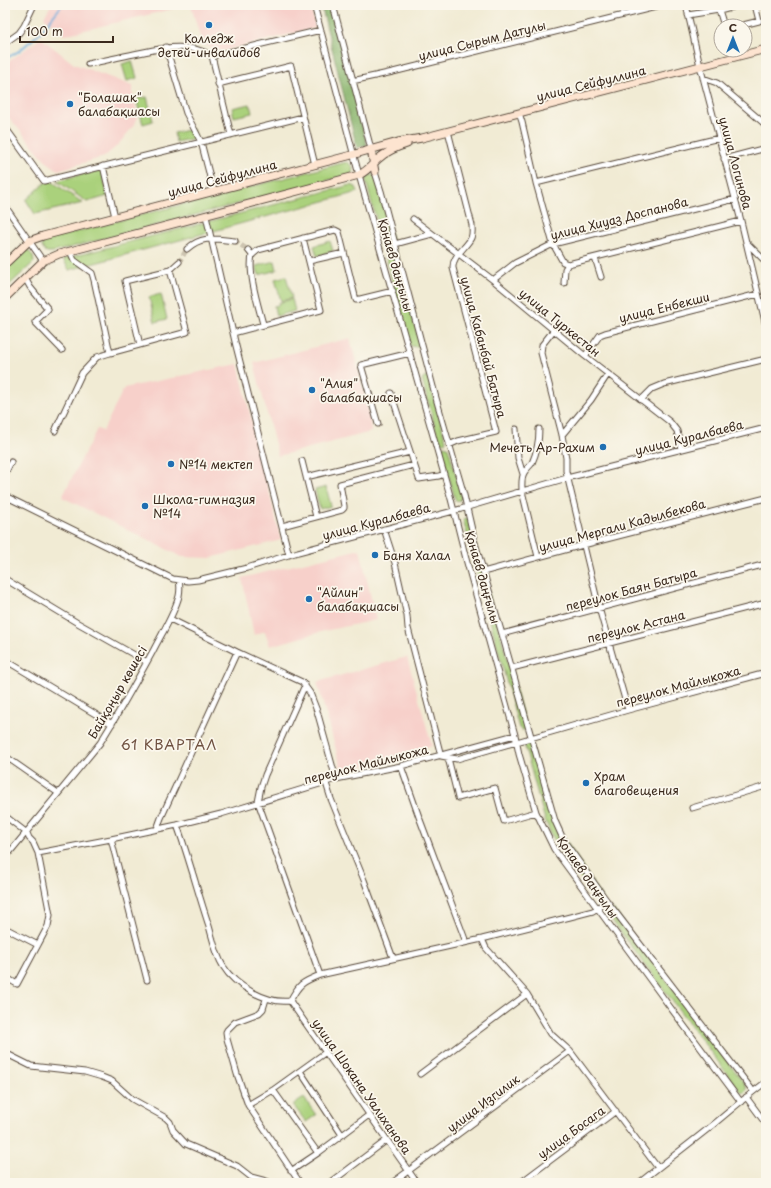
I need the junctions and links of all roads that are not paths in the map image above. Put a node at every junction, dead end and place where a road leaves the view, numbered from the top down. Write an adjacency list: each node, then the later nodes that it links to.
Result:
1 (34, 5): 13 (street)
2 (314, 5): 12 (street, Қонаев даңғылы)
3 (333, 5): 20 (street, Қонаев даңғылы)
4 (664, 5): 20 (street, улица Сырым Датулы)
5 (686, 5): 9 (street, улица Логинова)
6 (740, 5): 8 (street)
7 (755, 5): 11 (street)
8 (715, 9): 9 (street); 10 (street)
9 (688, 15): 18 (street, улица Логинова)
10 (720, 18)
11 (753, 22)
12 (321, 30): 16 (street); 33 (street, Қонаев даңғылы)
13 (5, 43)
14 (166, 47): 16 (street); 17 (street); 30 (street)
15 (766, 49): 18 (main road, улица Сейфуллина)
16 (212, 56): 21 (street)
17 (88, 64)
18 (700, 66): 19 (street, улица Логинова); 22 (main road, улица Сейфуллина)
19 (703, 78): 24 (street); 29 (street, улица Логинова)
20 (352, 81): 32 (street, Қонаев даңғылы)
21 (218, 84): 23 (street); 27 (street)
22 (519, 113): 26 (main road, улица Сейфуллина); 39 (street)
23 (302, 117): 27 (street); 35 (street)
24 (766, 126)
25 (5, 127): 36 (street)
26 (448, 131): 28 (main road, улица Сейфуллина); 59 (street, улица Кабанбай Батыра)
27 (230, 135): 30 (street)
28 (422, 138): 32 (main road, улица Сейфуллина); 37 (main road, улица Сейфуллина)
29 (718, 138): 34 (street, улица Логинова); 39 (street)
30 (201, 142): 36 (street); 40 (street)
31 (766, 148): 34 (street)
32 (371, 150): 33 (main road, улица Сейфуллина); 37 (main road, Қонаев даңғылы)
33 (354, 155): 35 (main road, улица Сейфуллина); 38 (street, Қонаев даңғылы)
34 (724, 159): 41 (street, улица Логинова)
35 (315, 165): 40 (main road, улица Сейфуллина)
36 (103, 166): 44 (street)
37 (374, 168): 38 (main road, улица Сейфуллина); 53 (street, Қонаев даңғылы)
38 (359, 175): 43 (main road, улица Сейфуллина); 73 (street, Қонаев даңғылы)
39 (536, 183): 54 (street)
40 (213, 192): 44 (main road, улица Сейфуллина)
41 (735, 199): 46 (street, улица Логинова); 54 (street, улица Хиуаз Доспанова)
42 (5, 206): 50 (street)
43 (206, 216): 48 (street); 57 (main road, улица Сейфуллина)
44 (115, 217): 50 (main road, улица Сейфуллина)
45 (413, 219): 47 (street, улица Туркестан)
46 (741, 221): 52 (street, улица Логинова); 61 (street)
47 (432, 234): 53 (street); 59 (street, улица Туркестан)
48 (211, 238): 51 (street); 55 (street); 79 (street)
49 (303, 238): 58 (street); 60 (street); 63 (street)
50 (29, 241): 62 (street); 66 (main road)
51 (235, 241)
52 (746, 241): 65 (street); 74 (street, улица Логинова)
53 (395, 244): 95 (street, Қонаев даңғылы)
54 (553, 244): 67 (street); 71 (street, улица Хиуаз Доспанова)
55 (186, 249)
56 (248, 250): 60 (street)
57 (70, 251): 62 (main road, улица Сейфуллина); 82 (street)
58 (344, 253): 63 (street); 73 (street)
59 (459, 254): 71 (street, улица Туркестан); 95 (street, улица Кабанбай Батыра)
60 (252, 255): 76 (street)
61 (595, 258): 67 (street); 69 (street)
62 (43, 260): 70 (main road)
63 (309, 261): 76 (street)
64 (179, 262): 68 (street)
65 (766, 262)
66 (5, 264)
67 (568, 264): 72 (street)
68 (170, 270): 80 (street); 80 (street)
69 (601, 277)
70 (25, 278): 75 (main road); 81 (street)
71 (493, 280): 78 (street, улица Туркестан)
72 (564, 283)
73 (393, 291): 83 (street, Қонаев даңғылы)
74 (758, 294): 77 (street, улица Логинова); 84 (street, улица Енбекши)
75 (5, 298)
76 (263, 324): 79 (street)
77 (766, 326)
78 (553, 330): 84 (street, улица Туркестан); 94 (street)
79 (233, 333): 112 (street)
80 (140, 345): 82 (street)
81 (62, 350)
82 (110, 352): 93 (street)
83 (410, 353): 89 (street); 102 (street, Қонаев даңғылы)
84 (584, 356): 86 (street, улица Туркестан)
85 (766, 359): 88 (street)
86 (608, 374): 88 (street, улица Туркестан); 94 (street)
87 (391, 392): 97 (street)
88 (641, 400): 96 (street, улица Туркестан)
89 (378, 424)
90 (766, 428): 96 (street, улица Куралбаева)
91 (516, 429): 103 (street)
92 (539, 429): 103 (street)
93 (55, 431)
94 (562, 435): 105 (street)
95 (449, 445): 109 (street, Қонаев даңғылы)
96 (681, 449): 105 (street, улица Куралбаева)
97 (410, 452): 100 (street); 104 (street)
98 (302, 461): 104 (street)
99 (11, 462): 101 (street)
100 (414, 465): 102 (street); 111 (street)
101 (5, 474)
102 (444, 474): 110 (street, Қонаев даңғылы)
103 (523, 474): 106 (street)
104 (306, 477): 111 (street)
105 (567, 478): 106 (street, улица Куралбаева); 114 (street)
106 (522, 491): 109 (street, улица Куралбаева); 116 (street)
107 (5, 496): 120 (street, улица Куралбаева)
108 (766, 498): 114 (street, улица Мергали Кадылбекова)
109 (466, 507): 110 (street, улица Куралбаева); 118 (street, Қонаев даңғылы)
110 (453, 511): 113 (street, улица Куралбаева); 134 (street, Қонаев даңғылы)
111 (316, 517): 112 (street)
112 (282, 526): 115 (street)
113 (384, 529): 115 (street, улица Куралбаева); 138 (street)
114 (583, 545): 116 (street, улица Мергали Кадылбекова); 122 (street)
115 (289, 555): 120 (street, улица Куралбаева)
116 (538, 557): 118 (street, улица Мергали Кадылбекова)
117 (766, 564): 122 (street, переулок Баян Батыра)
118 (483, 572): 124 (street, Қонаев даңғылы)
119 (5, 579): 128 (street)
120 (179, 580): 123 (street, Байқоңыр көшесі)
121 (766, 603): 125 (street, переулок Астана)
122 (599, 608): 124 (street, переулок Баян Батыра); 125 (street)
123 (170, 619): 126 (street); 128 (street, Байқоңыр көшесі)
124 (502, 634): 129 (street, Қонаев даңғылы)
125 (610, 642): 129 (street, переулок Астана); 132 (street)
126 (237, 652): 131 (street); 150 (street)
127 (5, 660): 133 (street)
128 (147, 662): 133 (street, Байқоңыр көшесі)
129 (512, 668): 135 (street, Қонаев даңғылы)
130 (766, 673): 132 (street, переулок Майлыкожа)
131 (305, 684): 141 (street); 145 (street)
132 (628, 710): 135 (street, переулок Майлыкожа)
133 (112, 724): 144 (street, Байқоңыр көшесі)
134 (515, 734): 136 (street, Қонаев даңғылы); 138 (street)
135 (531, 738): 136 (street, переулок Майлыкожа); 155 (street, Қонаев даңғылы)
136 (516, 742): 139 (street, переулок Майлыкожа); 147 (street, Қонаев даңғылы)
137 (5, 756): 144 (street)
138 (441, 756): 139 (street, переулок Майлыкожа); 140 (street, переулок Майлыкожа)
139 (448, 758): 147 (street)
140 (401, 766): 141 (street, переулок Майлыкожа); 159 (street)
141 (336, 779): 142 (street, переулок Майлыкожа)
142 (326, 783): 145 (street, переулок Майлыкожа); 161 (street)
143 (766, 786): 146 (street)
144 (58, 793): 151 (street, Байқоңыр көшесі)
145 (258, 802): 149 (street, переулок Майлыкожа); 162 (street)
146 (692, 808)
147 (536, 812): 156 (street, Қонаев даңғылы)
148 (5, 816): 151 (street)
149 (177, 825): 150 (street, переулок Майлыкожа); 166 (street)
150 (157, 829): 152 (street, переулок Майлыкожа)
151 (27, 833): 153 (street); 154 (street, Байқоңыр көшесі)
152 (111, 839): 153 (street, переулок Майлыкожа); 164 (street)
153 (38, 853): 160 (street)
154 (5, 858)
155 (607, 901): 156 (street); 175 (street, Қонаев даңғылы)
156 (597, 909): 158 (street); 177 (street, Қонаев даңғылы)
157 (5, 928): 160 (street)
158 (482, 938): 159 (street); 165 (street)
159 (466, 942): 161 (street)
160 (38, 945): 163 (street)
161 (393, 958): 162 (street)
162 (320, 975): 167 (street)
163 (5, 977)
164 (147, 980)
165 (527, 994): 168 (street); 172 (street)
166 (266, 999): 167 (street); 178 (street)
167 (290, 1001): 169 (street, улица Шокана Уалиханова)
168 (570, 1051): 179 (street); 187 (street, улица Изгилик)
169 (326, 1052): 171 (street); 180 (street, улица Шокана Уалиханова)
170 (5, 1053): 188 (street)
171 (300, 1071): 174 (street); 182 (street)
172 (420, 1074)
173 (766, 1082): 175 (street)
174 (274, 1090): 178 (street); 184 (street)
175 (753, 1091): 176 (street)
176 (746, 1098): 177 (street); 181 (street)
177 (741, 1102): 185 (street)
178 (248, 1105): 186 (street)
179 (616, 1111): 185 (street, улица Босага); 193 (street, улица Босага)
180 (369, 1115): 182 (street); 183 (street, улица Шокана Уалиханова)
181 (766, 1124)
182 (342, 1135): 184 (street)
183 (388, 1140): 187 (street, улица Шокана Уалиханова); 190 (street)
184 (318, 1153): 186 (street)
185 (658, 1168): 194 (street)
186 (291, 1171): 189 (street)
187 (408, 1172): 191 (street, улица Изгилик); 192 (street, улица Шокана Уалиханова)
188 (271, 1183)
189 (300, 1183)
190 (330, 1183)
191 (392, 1183)
192 (417, 1183)
193 (520, 1183)
194 (639, 1183)

